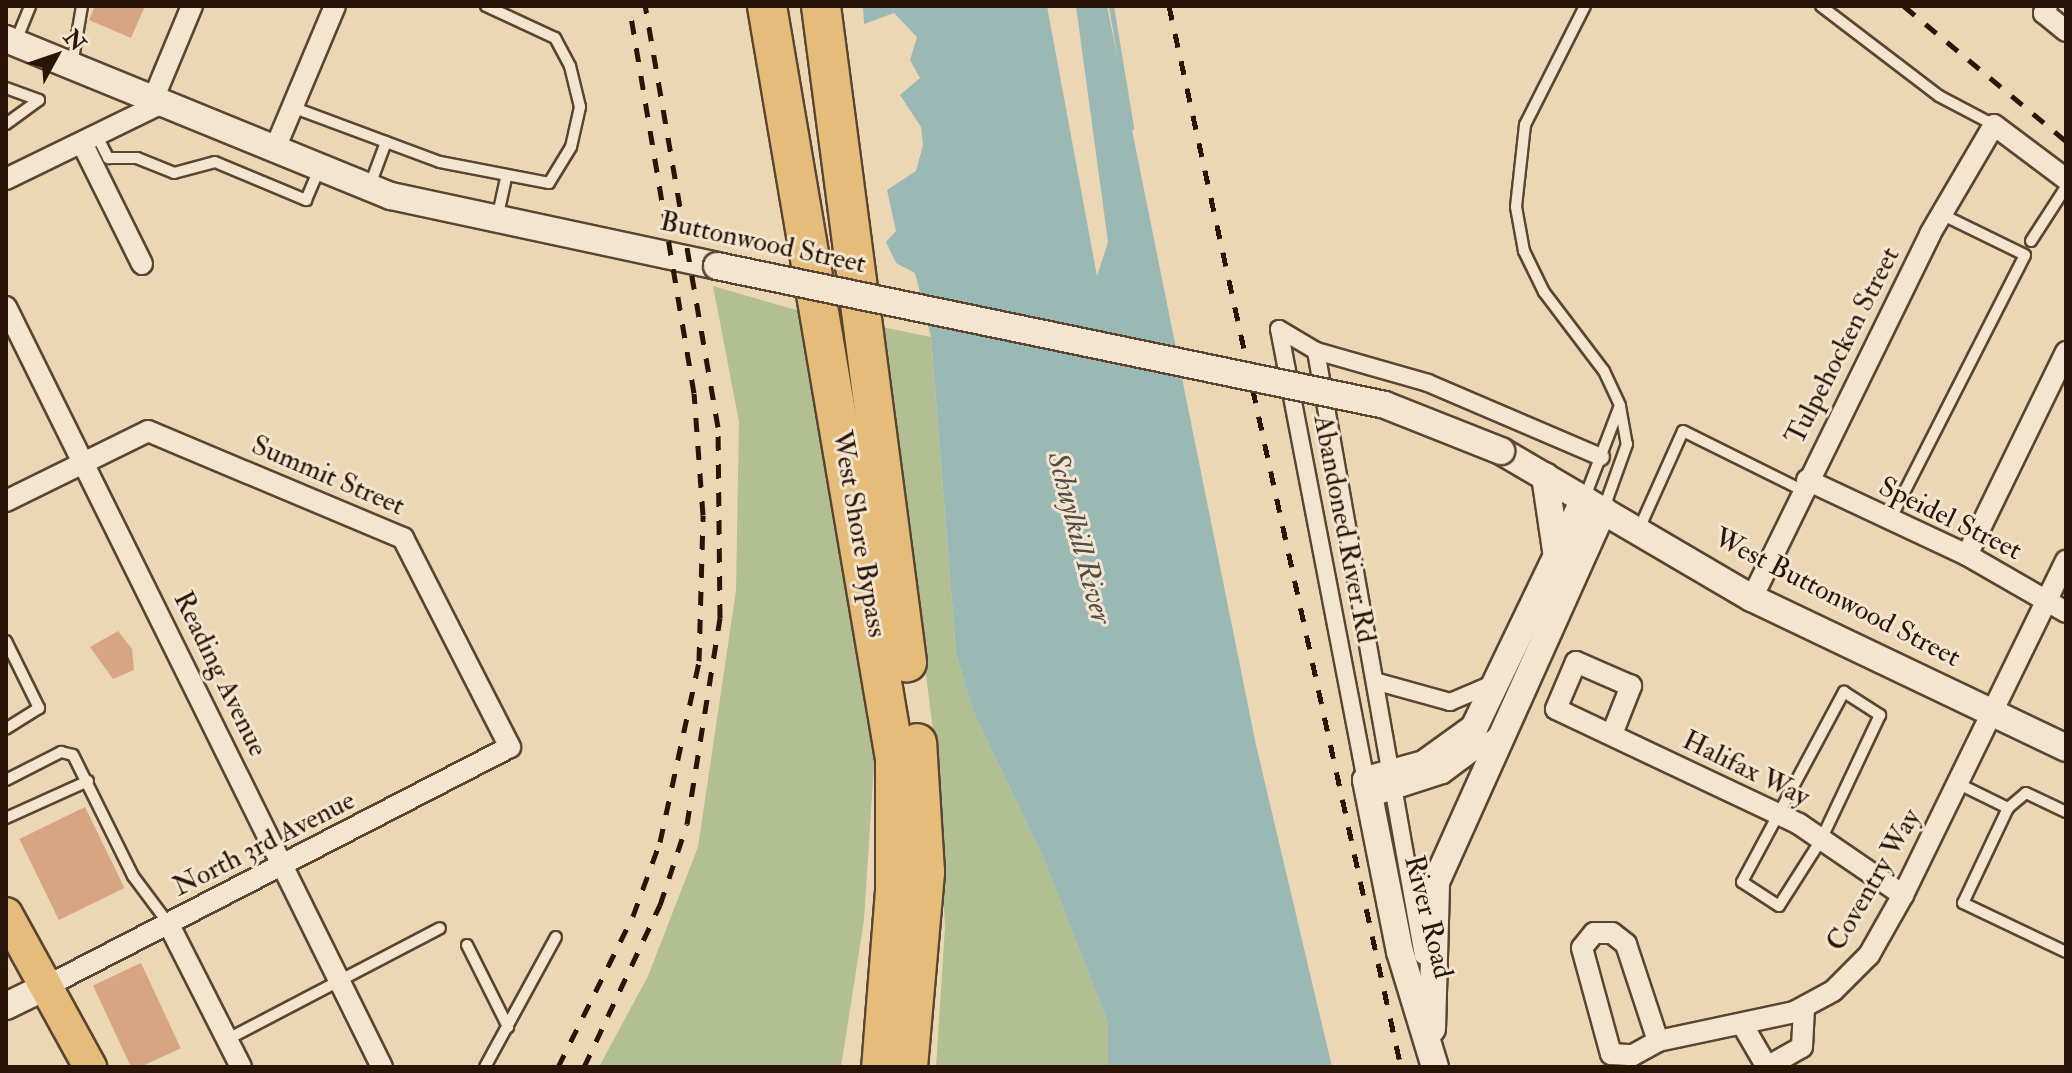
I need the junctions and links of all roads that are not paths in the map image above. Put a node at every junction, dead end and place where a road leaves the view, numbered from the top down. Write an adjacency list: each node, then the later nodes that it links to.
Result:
1 (30, 6): 12 (lane)
2 (82, 6): 13 (lane)
3 (192, 6): 15 (street)
4 (335, 6): 16 (street)
5 (486, 6): 23 (lane)
6 (767, 6): 89 (highway, West Shore Bypass)
7 (821, 6): 79 (highway, West Shore Bypass)
8 (1585, 6): 35 (lane)
9 (1821, 6): 18 (lane)
10 (2042, 8): 11 (street)
11 (2066, 31)
12 (14, 44): 13 (street, Buttonwood Street)
13 (72, 67): 15 (street, Buttonwood Street)
14 (6, 88): 17 (lane)
15 (155, 104): 19 (street); 21 (street, Buttonwood Street)
16 (292, 107): 20 (lane); 21 (street)
17 (6, 124)
18 (1994, 125): 25 (street); 28 (street, Tulpehocken Street)
19 (89, 140): 22 (lane); 24 (street); 31 (street)
20 (386, 142): 23 (lane); 27 (lane)
21 (274, 151): 22 (street, Buttonwood Street)
22 (319, 169): 27 (street, Buttonwood Street)
23 (506, 178): 29 (lane)
24 (6, 179)
25 (2066, 179)
26 (2066, 187): 30 (lane)
27 (369, 189): 29 (street, Buttonwood Street)
28 (1941, 214): 40 (street, Tulpehocken Street); 43 (lane)
29 (497, 219): 36 (street, Buttonwood Street, bridge)
30 (2031, 241)
31 (142, 264)
32 (6, 307): 38 (street, Reading Avenue)
33 (1316, 351): 37 (street, Abandoned River Rd); 53 (street, Abandoned River Rd); 65 (street, Abandoned River Rd)
34 (2066, 352): 45 (street)
35 (1620, 406): 37 (lane); 42 (lane)
36 (1501, 451): 39 (street, West Buttonwood Street)
37 (1601, 457): 42 (lane)
38 (83, 462): 41 (street); 59 (street, Summit Street); 71 (street, Reading Avenue)
39 (1545, 476): 42 (street, West Buttonwood Street); 46 (street)
40 (1804, 485): 43 (street, Speidel Street); 44 (lane); 48 (street, Tulpehocken Street)
41 (6, 501)
42 (1594, 504): 44 (street, West Buttonwood Street); 46 (street)
43 (1890, 520): 45 (street, Speidel Street)
44 (1635, 527): 46 (street); 48 (street, West Buttonwood Street)
45 (1967, 555): 49 (street, Speidel Street)
46 (1568, 558): 54 (street); 58 (street)
47 (2066, 561): 49 (street, Coventry Way)
48 (1752, 598): 55 (street, West Buttonwood Street)
49 (2047, 600): 50 (street, Speidel Street); 55 (street, Coventry Way)
50 (2066, 612)
51 (6, 641): 52 (lane)
52 (9, 653): 56 (lane)
53 (1378, 682): 54 (street, Abandoned River Rd); 63 (street, Abandoned River Rd)
54 (1496, 682): 63 (street)
55 (1994, 711): 60 (street, West Buttonwood Street); 64 (street, Coventry Way)
56 (6, 729)
57 (1612, 734): 57 (street, Halifax Way); 68 (street, Halifax Way)
58 (1497, 735): 63 (street); 88 (street)
59 (510, 747): 71 (street, North 3rd Avenue)
60 (2066, 748)
61 (6, 780): 62 (lane)
62 (88, 781): 69 (lane); 74 (lane)
63 (1395, 782): 65 (street); 88 (street, Abandoned River Rd)
64 (1959, 784): 66 (lane); 72 (street, Coventry Way)
65 (1367, 789): 88 (street, River Road)
66 (2008, 808): 67 (lane); 78 (lane)
67 (2066, 812)
68 (1776, 814): 70 (street, Halifax Way); 70 (lane); 70 (lane)
69 (6, 818)
70 (1821, 840): 72 (street, Halifax Way)
71 (284, 868): 74 (street, North 3rd Avenue); 80 (street, Reading Avenue)
72 (1903, 895): 83 (street, Coventry Way)
73 (6, 914): 81 (main road)
74 (168, 923): 81 (street, North 3rd Avenue); 86 (street)
75 (440, 928): 80 (lane)
76 (556, 937): 85 (lane)
77 (467, 945): 85 (lane)
78 (2066, 952)
79 (920, 974): 89 (highway, West Shore Bypass); 95 (highway)
80 (340, 983): 86 (lane); 93 (street, Reading Avenue)
81 (43, 988): 82 (street); 90 (main road); 91 (main road)
82 (6, 1006)
83 (1804, 1008): 84 (street, Coventry Way); 96 (street)
84 (1742, 1024): 87 (street, Coventry Way); 96 (street)
85 (508, 1027): 94 (lane)
86 (228, 1039): 92 (street)
87 (1658, 1041): 87 (street, Coventry Way)
88 (1433, 1058)
89 (887, 1063)
90 (66, 1067)
91 (90, 1067)
92 (241, 1067)
93 (382, 1067)
94 (485, 1067)
95 (922, 1067)
96 (1767, 1067)

